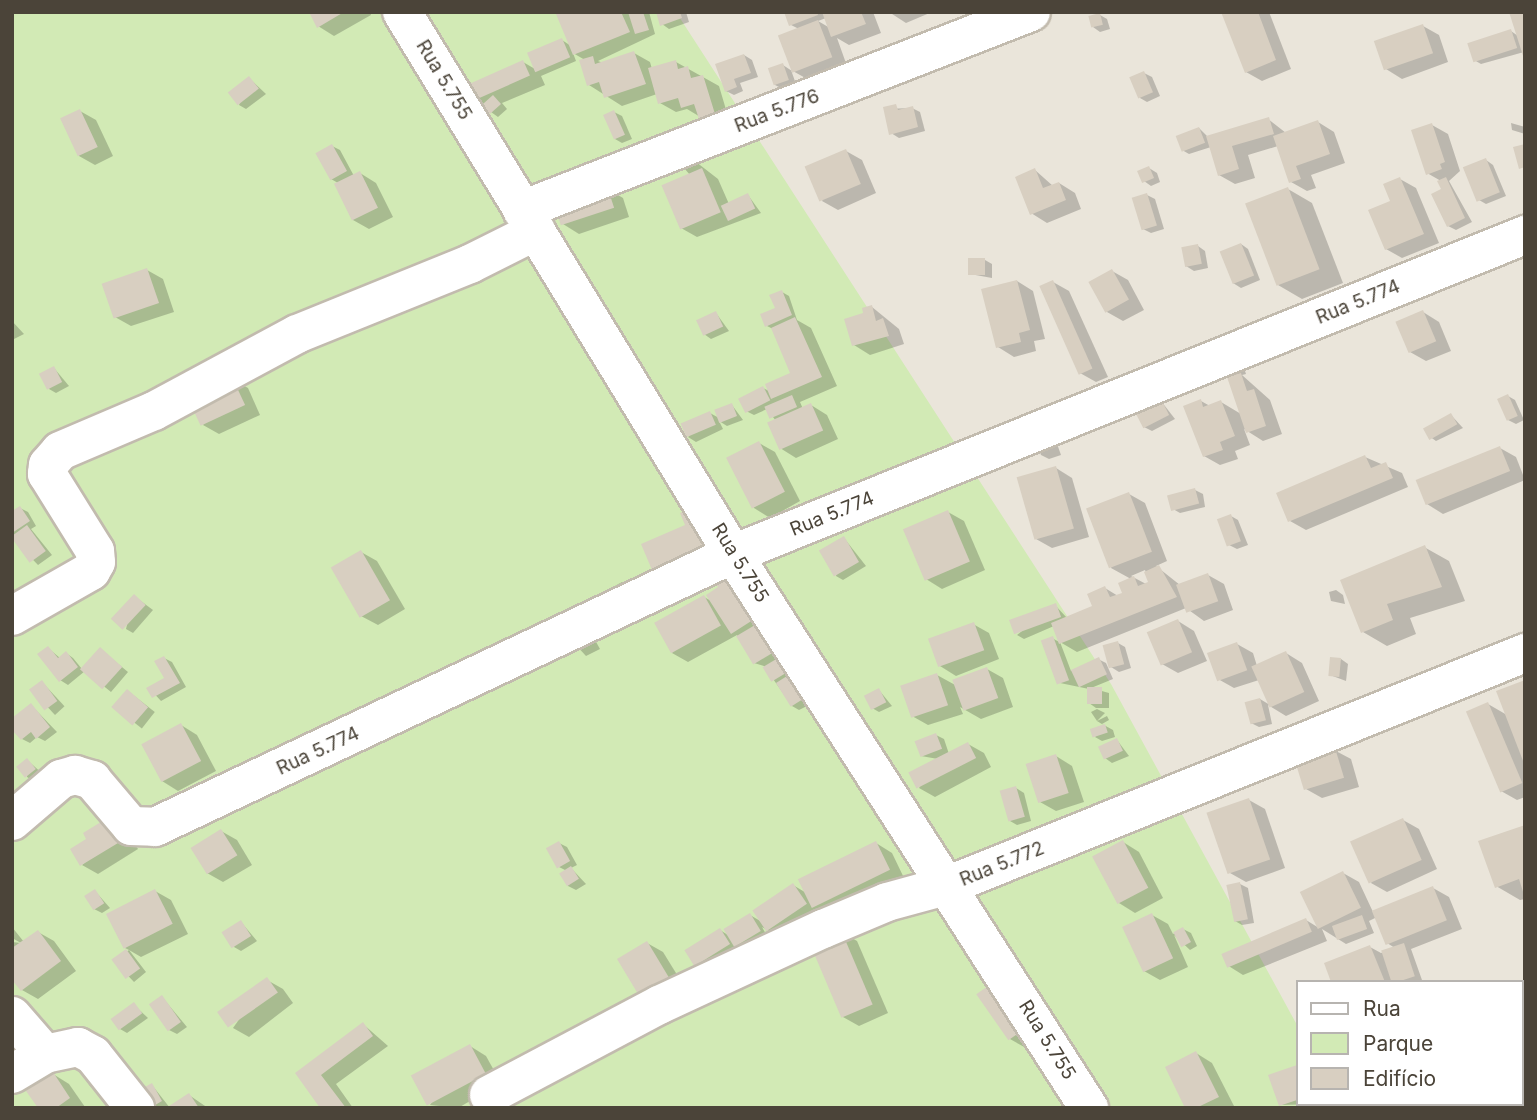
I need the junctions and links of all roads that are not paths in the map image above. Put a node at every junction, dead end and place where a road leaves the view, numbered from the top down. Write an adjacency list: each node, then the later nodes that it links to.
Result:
1 (402, 12): 3 (street, Rua 5.755)
2 (1031, 12): 3 (street, Rua 5.776)
3 (529, 220): 5 (street, Rua 5.755); 6 (street, Rua 5.776)
4 (1525, 235): 5 (street, Rua 5.774)
5 (733, 554): 8 (street, Rua 5.774); 9 (street, Rua 5.755)
6 (12, 616)
7 (1525, 653): 9 (street, Rua 5.772)
8 (12, 821)
9 (949, 885): 13 (street, Rua 5.772); 15 (street, Rua 5.755)
10 (12, 1016): 11 (street)
11 (46, 1054): 12 (street); 14 (street)
12 (12, 1074)
13 (489, 1095)
14 (135, 1108)
15 (1089, 1108)

